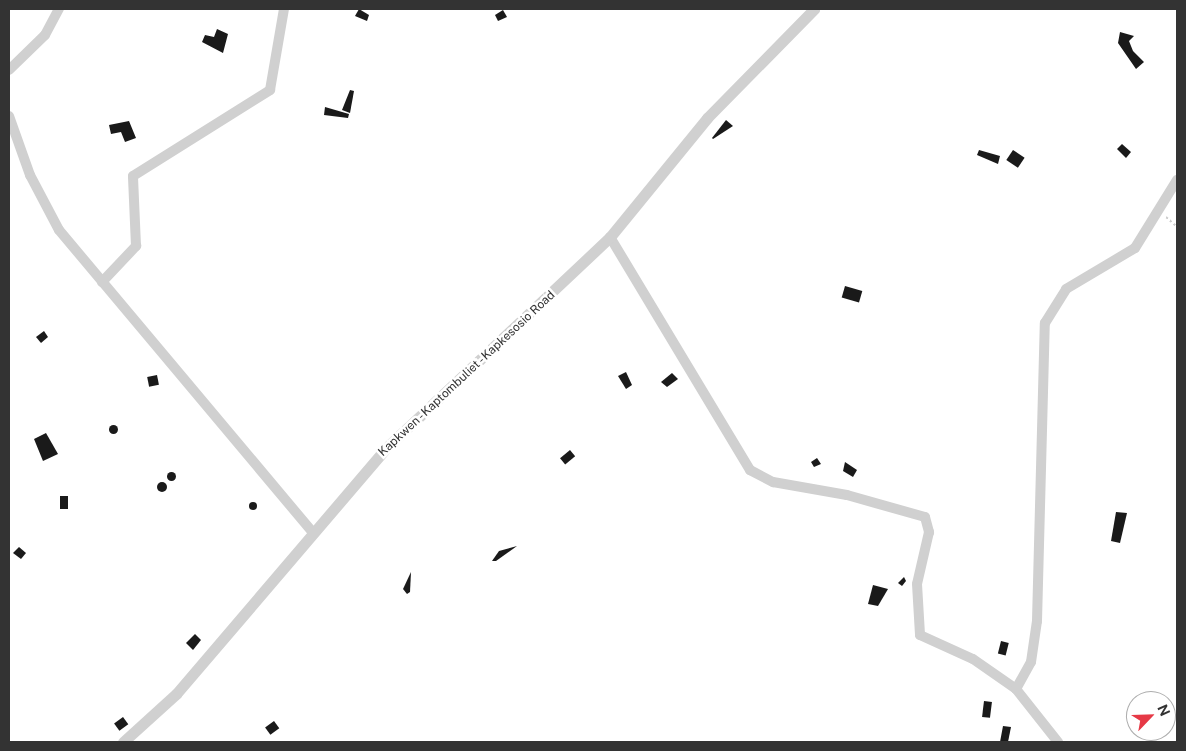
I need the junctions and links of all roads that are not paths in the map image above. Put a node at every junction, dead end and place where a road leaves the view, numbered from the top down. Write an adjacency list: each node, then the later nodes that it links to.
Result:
1 (59, 9): 4 (street)
2 (284, 9): 8 (street)
3 (814, 9): 7 (street, Kapkwen - Kaptombuliet - Kapkesosio Road)
4 (9, 70)
5 (9, 116): 8 (street)
6 (1177, 180): 10 (street)
7 (610, 238): 9 (street, Kapkwen - Kaptombuliet - Kapkesosio Road); 10 (street)
8 (102, 282): 9 (street)
9 (312, 531): 11 (street, Kapkwen - Kaptombuliet - Kapkesosio Road)
10 (1016, 689): 12 (street)
11 (123, 742)
12 (1058, 742)

